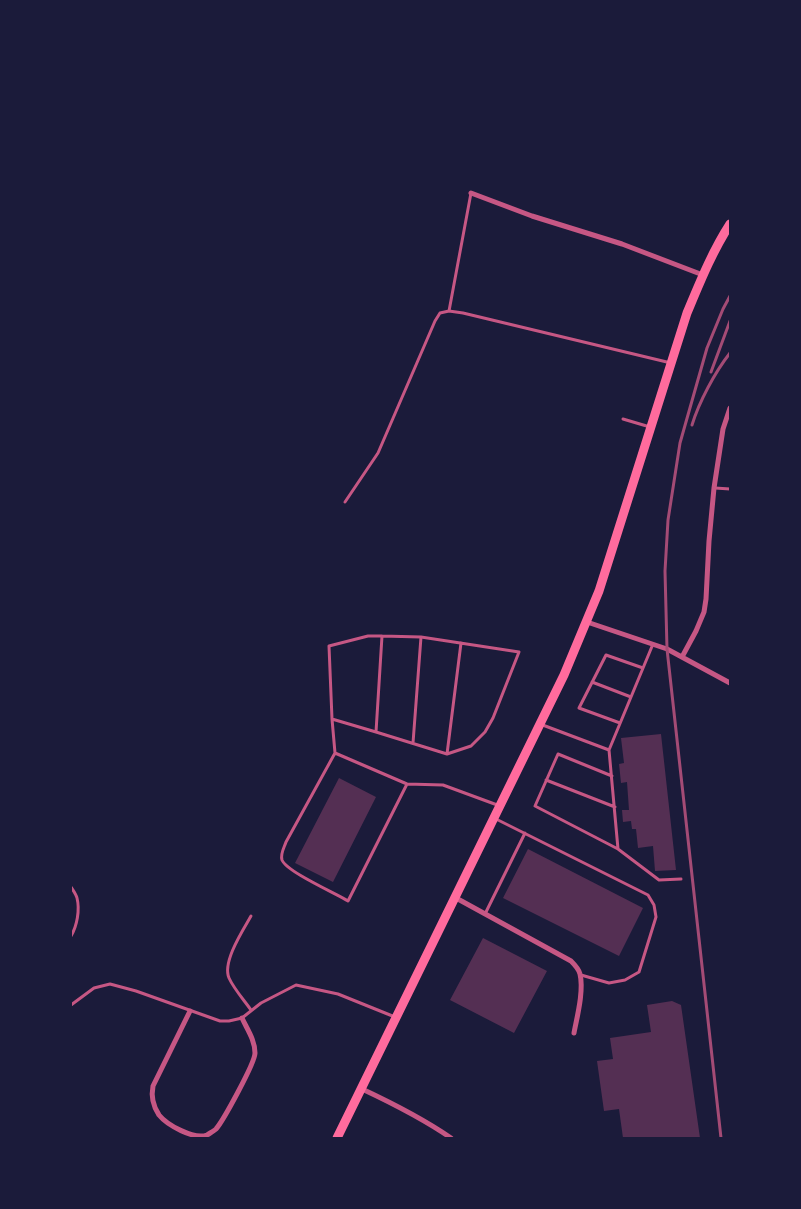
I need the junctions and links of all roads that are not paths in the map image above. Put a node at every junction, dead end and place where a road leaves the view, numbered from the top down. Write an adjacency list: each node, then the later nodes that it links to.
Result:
1 (471, 193): 3 (street); 4 (lane)
2 (730, 224): 3 (main road)
3 (703, 275): 5 (main road)
4 (449, 311): 5 (lane); 11 (lane)
5 (672, 363): 8 (main road)
6 (730, 408): 9 (street)
7 (623, 419): 8 (lane)
8 (651, 427): 12 (main road)
9 (714, 488): 10 (lane); 17 (street)
10 (730, 489)
11 (345, 502)
12 (587, 622): 16 (street); 24 (main road)
13 (382, 636): 14 (lane); 22 (lane); 25 (lane)
14 (421, 637): 15 (lane); 26 (lane)
15 (461, 643): 29 (lane); 29 (lane)
16 (652, 644): 17 (street); 18 (lane)
17 (682, 657): 20 (street)
18 (643, 668): 19 (lane); 21 (lane)
19 (592, 682): 21 (lane); 23 (lane)
20 (730, 683)
21 (631, 696): 23 (lane)
22 (332, 719): 25 (lane); 28 (lane)
23 (620, 723): 27 (lane)
24 (540, 724): 27 (lane); 33 (main road)
25 (376, 732): 26 (lane)
26 (413, 743): 29 (lane)
27 (609, 750): 30 (lane)
28 (335, 753): 32 (lane); 32 (lane)
29 (447, 754)
30 (612, 776): 31 (lane); 34 (lane)
31 (546, 780): 34 (lane); 37 (lane)
32 (407, 784): 33 (lane)
33 (500, 806): 35 (main road)
34 (615, 808): 37 (lane)
35 (494, 818): 36 (lane); 40 (main road)
36 (525, 834): 41 (lane); 44 (lane)
37 (618, 848): 38 (lane)
38 (681, 878)
39 (71, 887): 43 (lane)
40 (456, 898): 41 (street); 48 (main road)
41 (485, 914): 44 (street)
42 (251, 916): 46 (lane)
43 (71, 936)
44 (580, 974): 50 (street)
45 (71, 1004): 47 (lane)
46 (251, 1010): 48 (lane); 49 (lane)
47 (190, 1011): 49 (lane); 49 (street)
48 (397, 1017): 51 (main road)
49 (242, 1018)
50 (574, 1033)
51 (362, 1088): 52 (main road); 53 (street)
52 (338, 1138)
53 (451, 1138)

